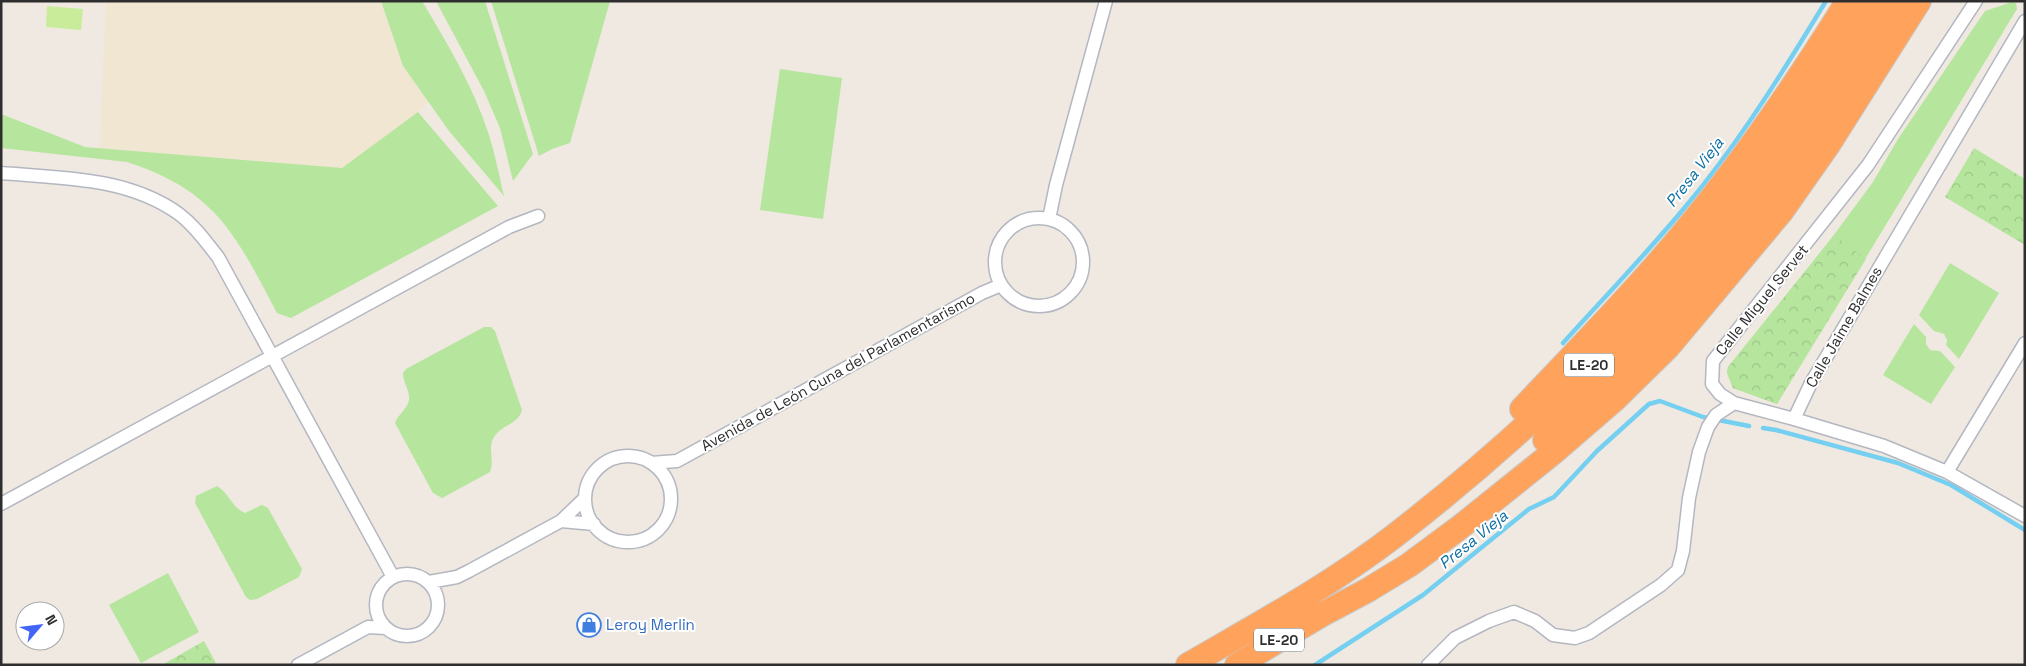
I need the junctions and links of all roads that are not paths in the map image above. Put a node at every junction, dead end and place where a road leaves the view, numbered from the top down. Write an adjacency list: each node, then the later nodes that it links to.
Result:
1 (1106, 1): 10 (street)
2 (1848, 1): 33 (highway)
3 (1870, 1): 33 (highway, LE-20)
4 (1896, 1): 30 (highway, LE-20)
5 (1919, 1): 30 (highway)
6 (1976, 1): 14 (street, Calle Miguel Servet)
7 (2025, 21): 15 (street, Calle Jaime Balmes)
8 (1, 173): 13 (street)
9 (538, 216): 13 (street)
10 (1049, 220): 11 (street); 11 (street)
11 (1001, 285): 16 (street, Avenida de León Cuna del Parlamentarismo)
12 (2025, 343): 18 (street)
13 (273, 357): 21 (street); 25 (street)
14 (1734, 403): 15 (street); 37 (street)
15 (1794, 419): 18 (street)
16 (677, 461): 17 (street, Avenida de León Cuna del Parlamentarismo); 19 (street)
17 (651, 462): 19 (street); 20 (street, Avenida de León Cuna del Parlamentarismo)
18 (1947, 472): 22 (street)
19 (668, 482): 24 (street)
20 (585, 498): 23 (street, Avenida de León Cuna del Parlamentarismo); 24 (street)
21 (1, 504)
22 (2025, 516)
23 (561, 520): 24 (street); 26 (street, Avenida de León Cuna del Parlamentarismo)
24 (594, 524)
25 (393, 577): 27 (street, Avenida de León Cuna del Parlamentarismo); 29 (street)
26 (457, 577): 27 (street, Avenida de León Cuna del Parlamentarismo); 28 (street, Avenida de León Cuna del Parlamentarismo)
27 (429, 582): 28 (street)
28 (438, 599): 32 (street, Avenida de León Cuna del Parlamentarismo)
29 (376, 611): 31 (street); 32 (street)
30 (1321, 615): 36 (highway, LE-20)
31 (368, 627): 32 (street, Avenida de León Cuna del Parlamentarismo); 34 (street)
32 (386, 628)
33 (1224, 644): 35 (highway, LE-20)
34 (298, 665)
35 (1188, 665)
36 (1237, 665)
37 (1428, 665)

